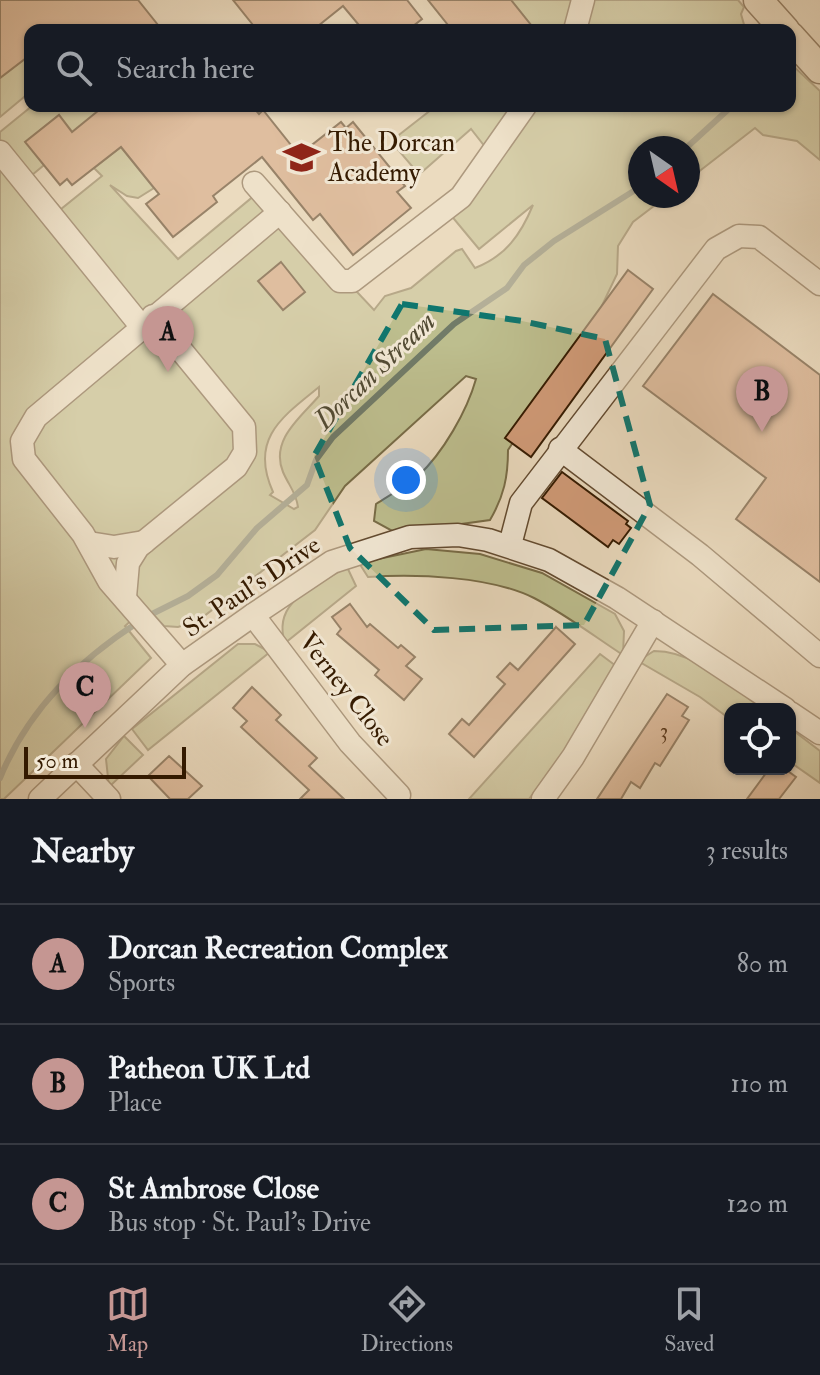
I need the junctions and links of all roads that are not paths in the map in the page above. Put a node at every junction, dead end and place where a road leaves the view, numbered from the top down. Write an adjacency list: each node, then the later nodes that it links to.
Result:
1 (583, 0): 3 (street)
2 (758, 0): 4 (main road)
3 (577, 24)
4 (779, 24)
5 (796, 43): 6 (main road)
6 (820, 69)
7 (521, 112): 10 (street)
8 (0, 152): 12 (street)
9 (254, 183): 10 (street)
10 (280, 212): 12 (street)
11 (820, 284): 13 (street)
12 (147, 321): 14 (street); 15 (street)
13 (560, 449): 16 (street); 20 (street)
14 (144, 542): 15 (street); 17 (street)
15 (89, 543): 17 (street)
16 (510, 545): 18 (street, St. Paul's Drive); 19 (street, St. Paul's Drive)
17 (128, 601): 21 (street)
18 (253, 615): 21 (street, St. Paul's Drive); 26 (street, Verney Close)
19 (653, 621): 22 (street, St. Paul's Drive); 29 (street)
20 (820, 656)
21 (182, 665): 25 (street, St. Paul's Drive)
22 (776, 703)
23 (796, 717): 24 (street)
24 (820, 733)
25 (76, 764): 27 (street, St. Paul's Drive); 28 (street)
26 (399, 795)
27 (40, 799)
28 (109, 799)
29 (543, 799)

